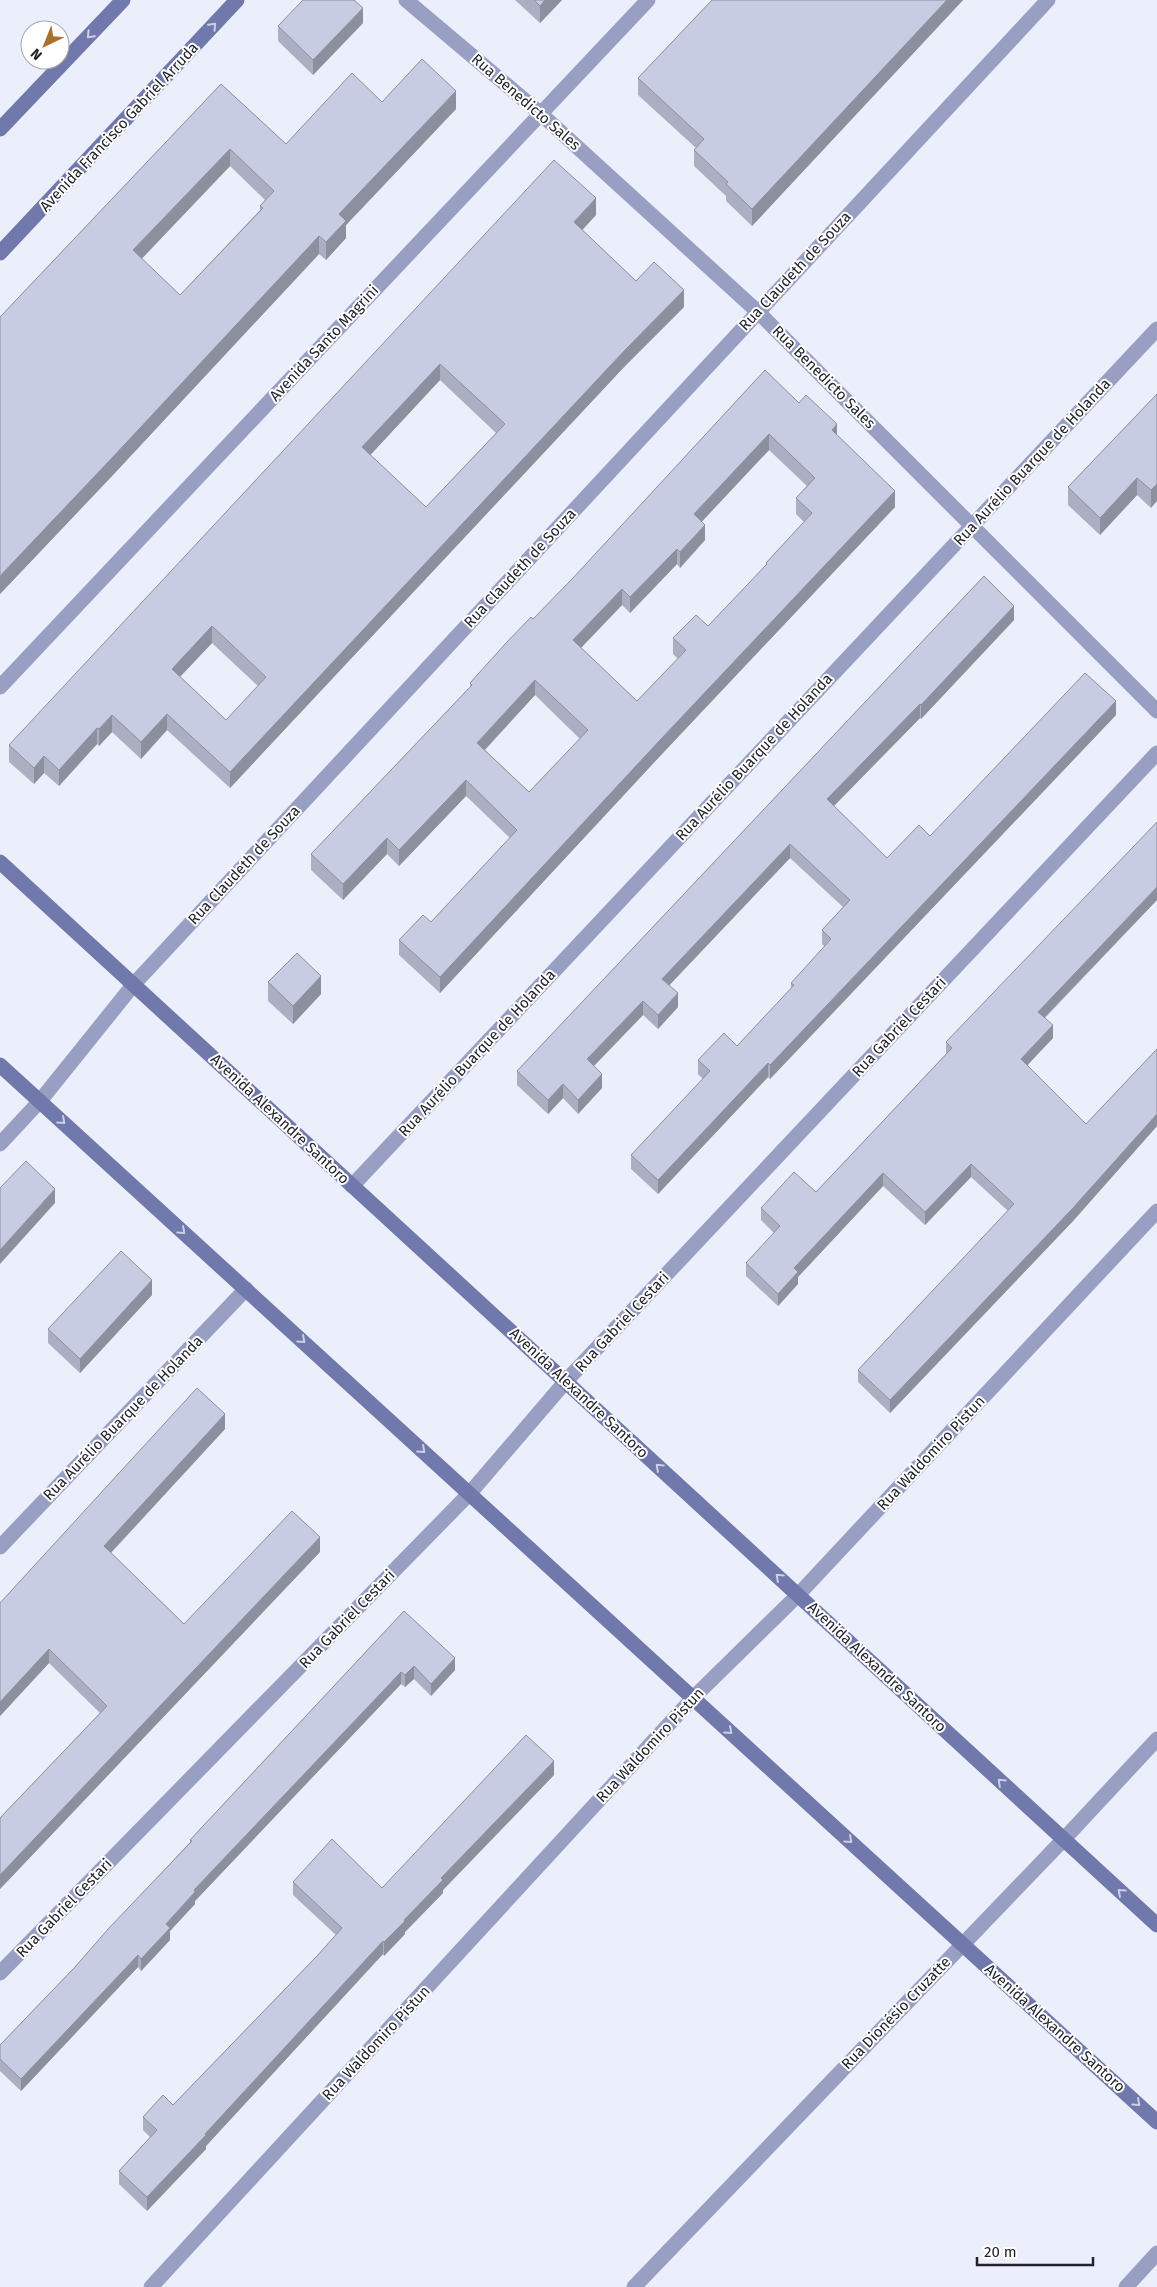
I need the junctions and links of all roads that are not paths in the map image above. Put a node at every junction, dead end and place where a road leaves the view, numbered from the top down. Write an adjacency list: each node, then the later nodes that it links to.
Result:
1 (123, 0): 7 (street, one-way to 7)
2 (237, 0): 8 (street, Avenida Francisco Gabriel Arruda, one-way to 2)
3 (406, 0): 6 (street, Rua Benedicto Sales)
4 (648, 0): 6 (street, Avenida Santo Magrini)
5 (1048, 0): 9 (street, Rua Claudeth de Souza)
6 (541, 114): 9 (street, Rua Benedicto Sales); 12 (street, Avenida Santo Magrini)
7 (0, 129)
8 (0, 253)
9 (758, 312): 11 (street, Rua Benedicto Sales); 16 (street, Rua Claudeth de Souza)
10 (1157, 329): 11 (street, Rua Aurélio Buarque de Holanda)
11 (973, 525): 13 (street, Rua Benedicto Sales); 20 (street, Rua Aurélio Buarque de Holanda)
12 (0, 687)
13 (1157, 711)
14 (1157, 753): 23 (street, Rua Gabriel Cestari)
15 (0, 862): 16 (street, Avenida Alexandre Santoro)
16 (134, 984): 18 (street, Rua Claudeth de Souza); 20 (street, Avenida Alexandre Santoro)
17 (0, 1065): 18 (street, Avenida Alexandre Santoro)
18 (40, 1101): 19 (street, Rua Claudeth de Souza); 22 (street, Avenida Alexandre Santoro, one-way to 22)
19 (0, 1144)
20 (352, 1186): 23 (street, Avenida Alexandre Santoro)
21 (1157, 1211): 26 (street, Rua Waldomiro Pistun)
22 (246, 1289): 24 (street, Avenida Alexandre Santoro, one-way to 24); 25 (street, Rua Aurélio Buarque de Holanda)
23 (566, 1382): 24 (street, Rua Gabriel Cestari); 26 (street, Avenida Alexandre Santoro, one-way to 23)
24 (470, 1493): 27 (street, Avenida Alexandre Santoro); 32 (street, Rua Gabriel Cestari)
25 (0, 1547)
26 (798, 1595): 27 (street, Rua Waldomiro Pistun); 29 (street, Avenida Alexandre Santoro, one-way to 26)
27 (693, 1698): 31 (street, Avenida Alexandre Santoro, one-way to 31); 35 (street, Rua Waldomiro Pistun)
28 (1157, 1739): 29 (street, Rua Dionésio Cruzatte)
29 (1064, 1840): 30 (street, Avenida Alexandre Santoro, one-way to 29); 31 (street, Rua Dionésio Cruzatte)
30 (1157, 1925)
31 (962, 1944): 33 (street, Avenida Alexandre Santoro, one-way to 33); 36 (street, Rua Dionésio Cruzatte)
32 (0, 1973)
33 (1157, 2122)
34 (1157, 2252): 37 (street)
35 (151, 2287)
36 (634, 2287)
37 (1126, 2287)

